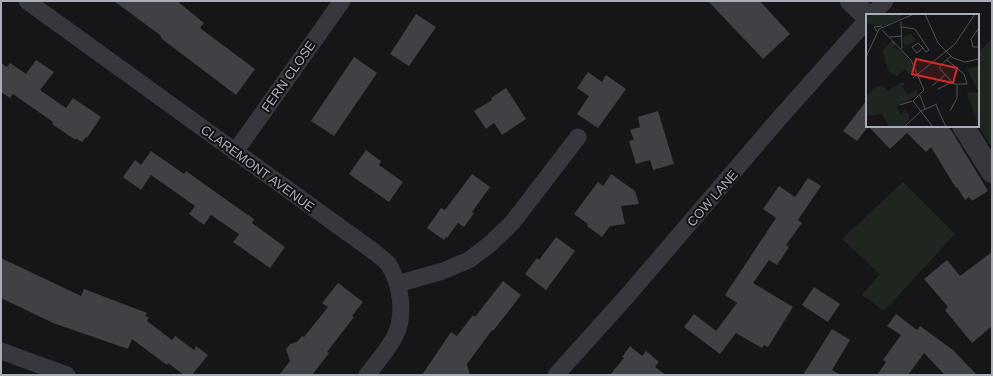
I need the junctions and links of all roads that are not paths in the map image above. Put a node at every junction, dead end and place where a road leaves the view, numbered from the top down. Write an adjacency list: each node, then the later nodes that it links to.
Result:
1 (27, 1): 5 (street, CLAREMONT AVENUE)
2 (342, 1): 11 (street, FERN CLOSE)
3 (850, 1): 7 (street)
4 (885, 1): 6 (street)
5 (50, 7): 11 (street, CLAREMONT AVENUE)
6 (873, 14)
7 (866, 15)
8 (866, 21): 17 (street, COW LANE)
9 (964, 127): 12 (street)
10 (578, 137): 13 (street)
11 (235, 152): 13 (street, CLAREMONT AVENUE)
12 (992, 172)
13 (397, 284): 16 (street, CLAREMONT AVENUE)
14 (1, 351): 15 (street)
15 (67, 375)
16 (368, 375)
17 (556, 375)

